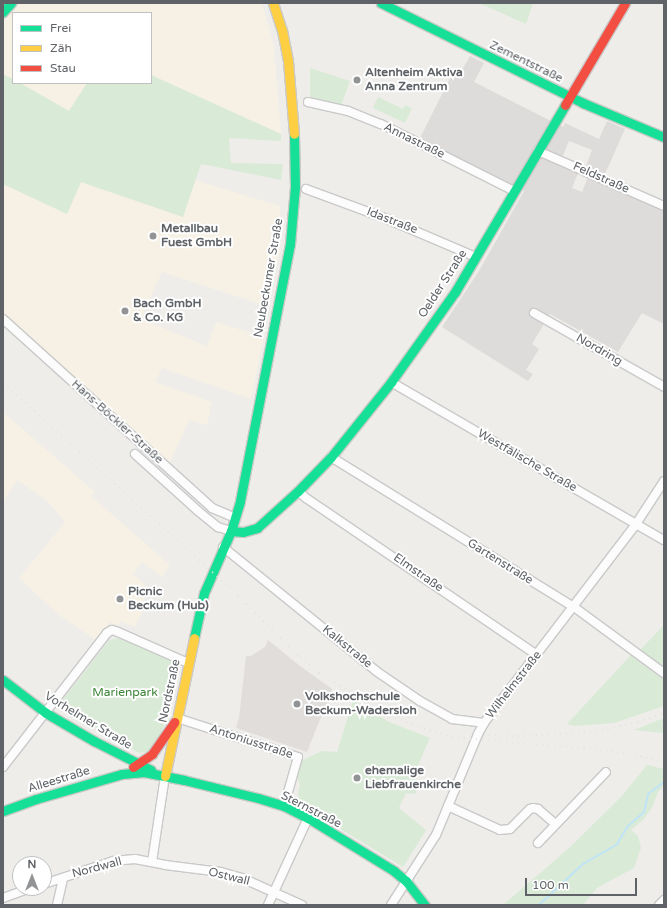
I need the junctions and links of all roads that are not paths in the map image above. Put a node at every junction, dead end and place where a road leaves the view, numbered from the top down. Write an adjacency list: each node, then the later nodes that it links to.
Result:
1 (273, 3): 20 (main road, Neubeckumer Straße)
2 (381, 3): 4 (main road, Zementstraße)
3 (625, 3): 4 (main road, Oelder Straße)
4 (570, 96): 6 (main road, Zementstraße); 7 (main road, Oelder Straße)
5 (308, 102): 9 (street, Annastraße)
6 (664, 137)
7 (538, 151): 9 (main road, Oelder Straße); 10 (street, Feldstraße)
8 (306, 189): 11 (street, Idastraße)
9 (514, 191): 11 (main road, Oelder Straße)
10 (664, 206)
11 (476, 257): 14 (main road, Oelder Straße)
12 (534, 313): 15 (street, Nordring)
13 (3, 319): 20 (street, Hans-Böckler-Straße)
14 (391, 382): 17 (main road, Oelder Straße); 21 (street, Westfälische Straße)
15 (664, 387)
16 (135, 454): 22 (street)
17 (331, 457): 19 (main road, Oelder Straße); 25 (street, Gartenstraße)
18 (664, 481): 21 (street, Wilhelmstraße)
19 (298, 490): 22 (main road, Oelder Straße); 26 (street, Elmstraße)
20 (235, 518): 22 (main road, Neubeckumer Straße)
21 (636, 524): 23 (street, Westfälische Straße); 25 (street, Wilhelmstraße)
22 (231, 531): 24 (main road, Nordstraße)
23 (664, 540)
24 (223, 547): 27 (main road, Nordstraße); 32 (street, Kalkstraße)
25 (574, 607): 26 (street, Wilhelmstraße); 28 (street, Gartenstraße)
26 (537, 655): 32 (street, Wilhelmstraße)
27 (188, 664): 30 (street); 31 (main road, Nordstraße)
28 (664, 673)
29 (3, 680): 30 (main road, Vorhelmer Straße)
30 (46, 713): 33 (main road, Vorhelmer Straße); 34 (street)
31 (177, 718): 33 (main road, Alleestraße); 37 (main road, Nordstraße); 38 (street, Antoniusstraße)
32 (484, 723): 39 (street, Wilhelmstraße)
33 (137, 764): 36 (main road, Alleestraße); 37 (main road, Vorhelmer Straße)
34 (3, 767)
35 (606, 772): 42 (street)
36 (122, 774): 37 (main road, Alleestraße); 40 (main road, Alleestraße)
37 (165, 776): 38 (main road, Sternstraße); 44 (street, Nordstraße)
38 (284, 806): 41 (main road, Sternstraße)
39 (448, 806): 42 (street); 46 (street, Wilhelmstraße)
40 (3, 811)
41 (308, 818): 46 (main road, Sternstraße); 48 (street)
42 (555, 824): 43 (street)
43 (538, 843)
44 (152, 862): 45 (street, Nordwall); 48 (street, Ostwall)
45 (63, 878): 47 (street, Nordwall); 50 (street)
46 (406, 880): 53 (street, Wilhelmstraße); 54 (main road, Sternstraße)
47 (52, 881)
48 (274, 892): 51 (street); 52 (street, Ostwall)
49 (664, 900): 55 (street)
50 (57, 905)
51 (268, 905)
52 (302, 905)
53 (391, 905)
54 (425, 905)
55 (659, 905)

